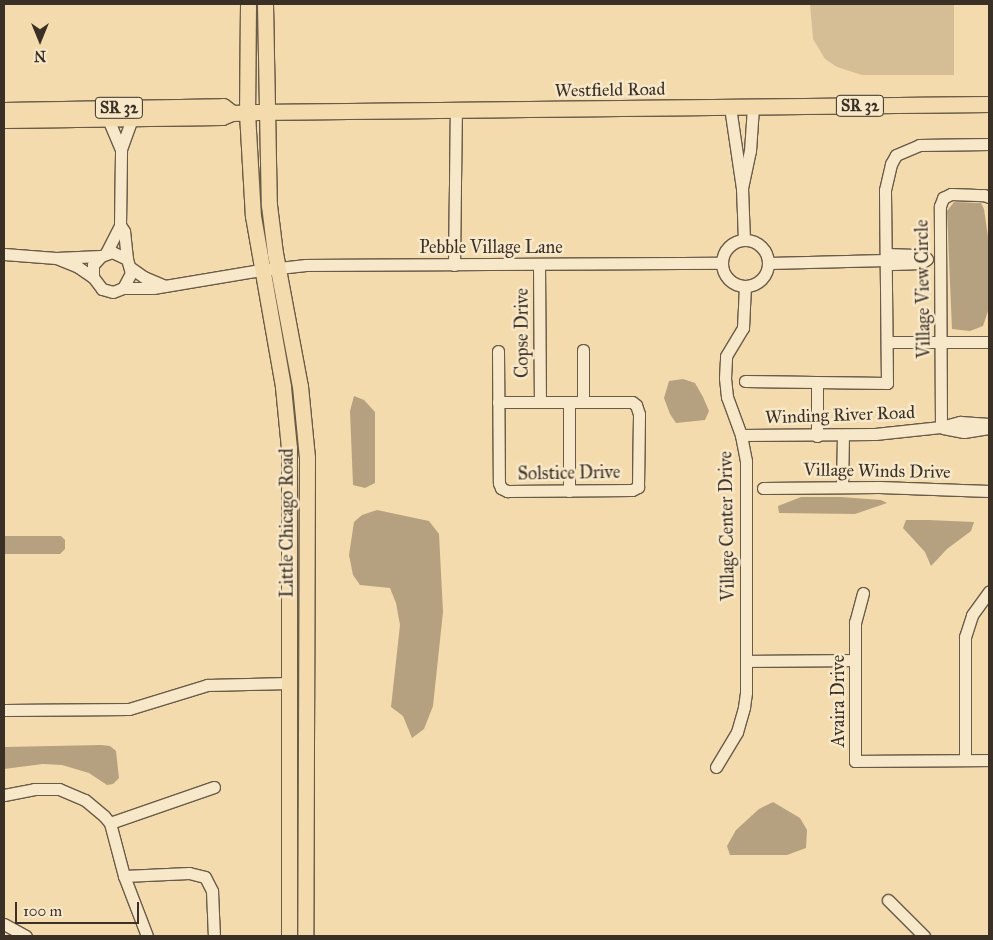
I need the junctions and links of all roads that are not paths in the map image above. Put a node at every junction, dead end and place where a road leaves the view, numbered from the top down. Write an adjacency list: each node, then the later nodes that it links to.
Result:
1 (248, 4): 8 (main road, Little Chicago Road)
2 (265, 4): 9 (main road, Little Chicago Road)
3 (989, 104): 5 (main road, Westfield Road / SR 32)
4 (730, 107): 5 (main road, Westfield Road / SR 32); 7 (main road, Westfield Road / SR 32); 16 (street)
5 (753, 107): 16 (street)
6 (4, 110): 10 (main road, Westfield Road / SR 32)
7 (456, 110): 9 (main road, Westfield Road / SR 32); 29 (street)
8 (247, 112): 9 (main road, Westfield Road / SR 32); 10 (main road, Westfield Road / SR 32); 31 (main road, Little Chicago Road)
9 (266, 112): 30 (main road, Little Chicago Road)
10 (232, 113): 12 (main road, Westfield Road / SR 32)
11 (108, 118): 12 (main road, Westfield Road / SR 32); 13 (main road, Westfield Road / SR 32); 15 (street)
12 (132, 118): 15 (street)
13 (4, 120)
14 (989, 144): 23 (street)
15 (121, 149): 18 (street)
16 (742, 188): 19 (street)
17 (989, 197): 24 (street, Village View Circle)
18 (120, 225): 21 (street); 25 (street)
19 (744, 239): 26 (street); 27 (street)
20 (4, 254): 22 (street)
21 (103, 255): 22 (street); 25 (street); 32 (street)
22 (56, 258): 32 (street)
23 (886, 259): 24 (street); 27 (street); 36 (street)
24 (940, 259): 37 (street, Village View Circle)
25 (129, 263): 33 (street); 35 (street)
26 (722, 263): 28 (street, Pebble Village Lane); 34 (street)
27 (769, 263): 34 (street)
28 (539, 264): 29 (street, Pebble Village Lane); 43 (street, Copse Drive)
29 (454, 265): 30 (street, Pebble Village Lane)
30 (278, 268): 31 (street, Pebble Village Lane); 76 (main road, Little Chicago Road)
31 (261, 270): 33 (street, Pebble Village Lane); 61 (main road, Little Chicago Road)
32 (93, 277): 35 (street)
33 (165, 286): 35 (street, Pebble Village Lane)
34 (745, 286): 50 (street, Village Center Drive)
35 (123, 288)
36 (887, 342): 37 (street); 42 (street)
37 (941, 342): 38 (street); 48 (street, Village View Circle)
38 (989, 342)
39 (583, 350): 44 (street)
40 (498, 352): 45 (street)
41 (745, 381): 42 (street)
42 (817, 382): 52 (street)
43 (540, 401): 45 (street); 46 (street)
44 (584, 401): 46 (street); 55 (street, Solstice Drive)
45 (498, 402): 55 (street, Solstice Drive)
46 (568, 402): 55 (street)
47 (989, 424): 48 (street, Winding River Road)
48 (941, 427): 49 (street, Winding River Road); 51 (street, Winding River Road)
49 (989, 428)
50 (741, 435): 52 (street, Winding River Road); 60 (street, Village Center Drive)
51 (842, 435): 52 (street, Winding River Road); 53 (street)
52 (817, 436)
53 (842, 487): 54 (street, Village Winds Drive); 56 (street, Village Winds Drive)
54 (763, 488)
55 (569, 491)
56 (989, 491)
57 (989, 592): 63 (street)
58 (863, 593): 59 (street, Avaira Drive)
59 (855, 660): 60 (street); 63 (street, Avaira Drive)
60 (746, 661): 65 (street, Village Center Drive)
61 (289, 683): 62 (street); 75 (main road, Little Chicago Road)
62 (4, 710)
63 (965, 760): 64 (street)
64 (989, 760)
65 (716, 766)
66 (214, 787): 68 (street)
67 (4, 795): 68 (street)
68 (110, 822): 69 (street)
69 (124, 876): 73 (street); 74 (street)
70 (888, 900): 77 (street)
71 (4, 924): 72 (street)
72 (26, 936)
73 (147, 936)
74 (214, 936)
75 (288, 936)
76 (305, 936)
77 (924, 936)

